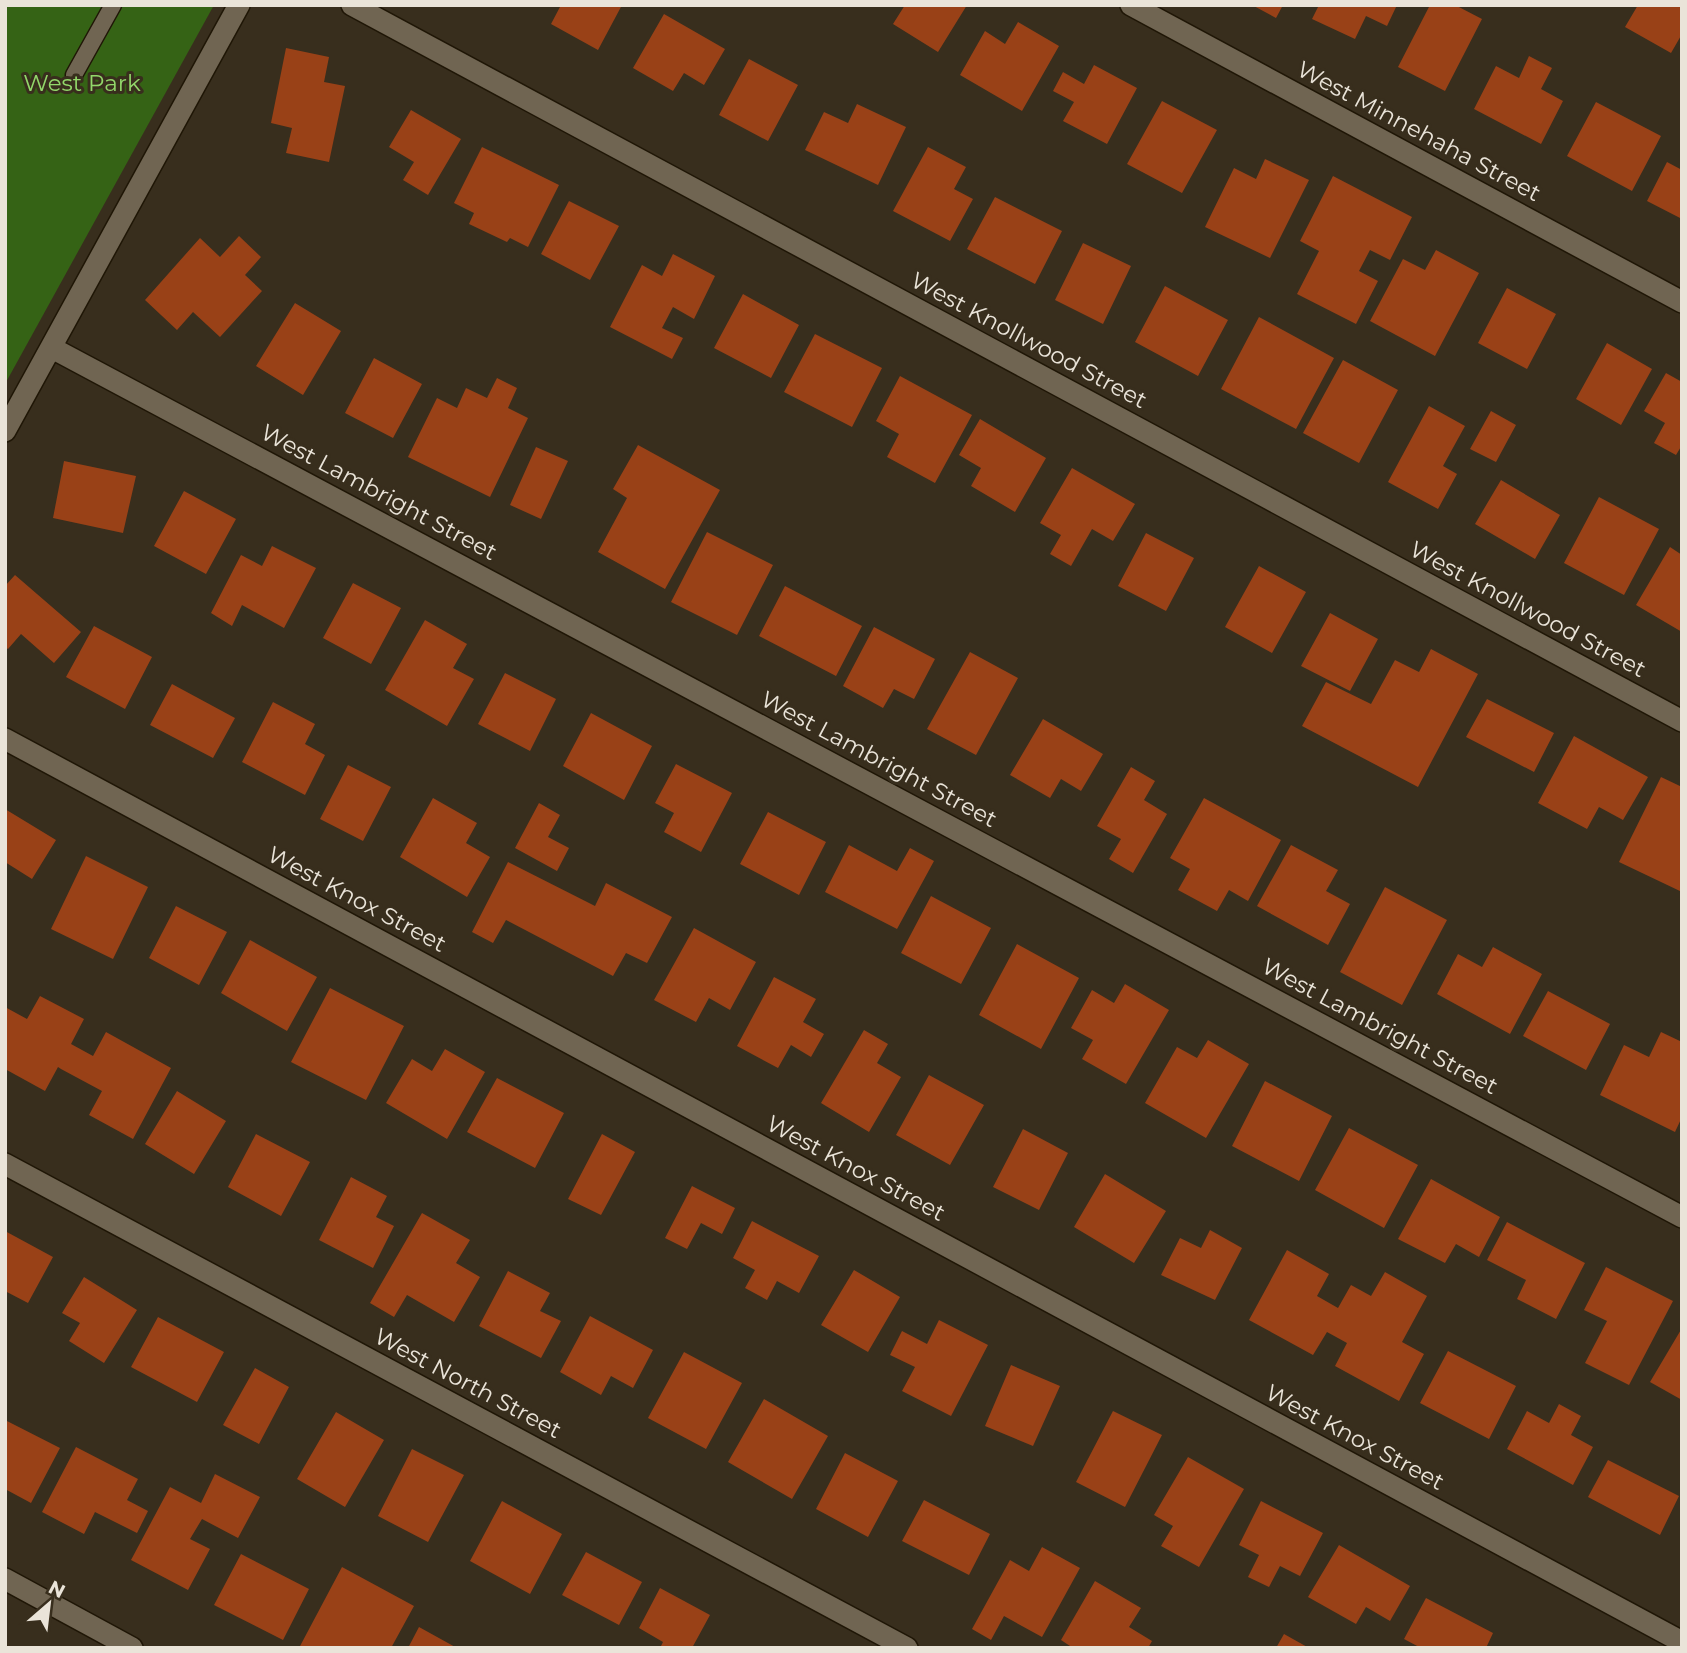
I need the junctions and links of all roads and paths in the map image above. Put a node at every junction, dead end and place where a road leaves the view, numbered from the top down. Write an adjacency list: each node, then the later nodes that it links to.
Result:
1 (113, 5): 5 (lane)
2 (239, 5): 7 (street)
3 (352, 5): 9 (street, West Knollwood Street)
4 (1131, 5): 6 (street, West Minnehaha Street)
5 (74, 75)
6 (1682, 302)
7 (52, 348): 8 (street); 12 (street, West Lambright Street)
8 (5, 431)
9 (1682, 721)
10 (5, 739): 14 (street, West Knox Street)
11 (5, 1164): 16 (street, West North Street)
12 (1682, 1217)
13 (5, 1579): 15 (street)
14 (1682, 1642)
15 (132, 1648)
16 (906, 1648)

